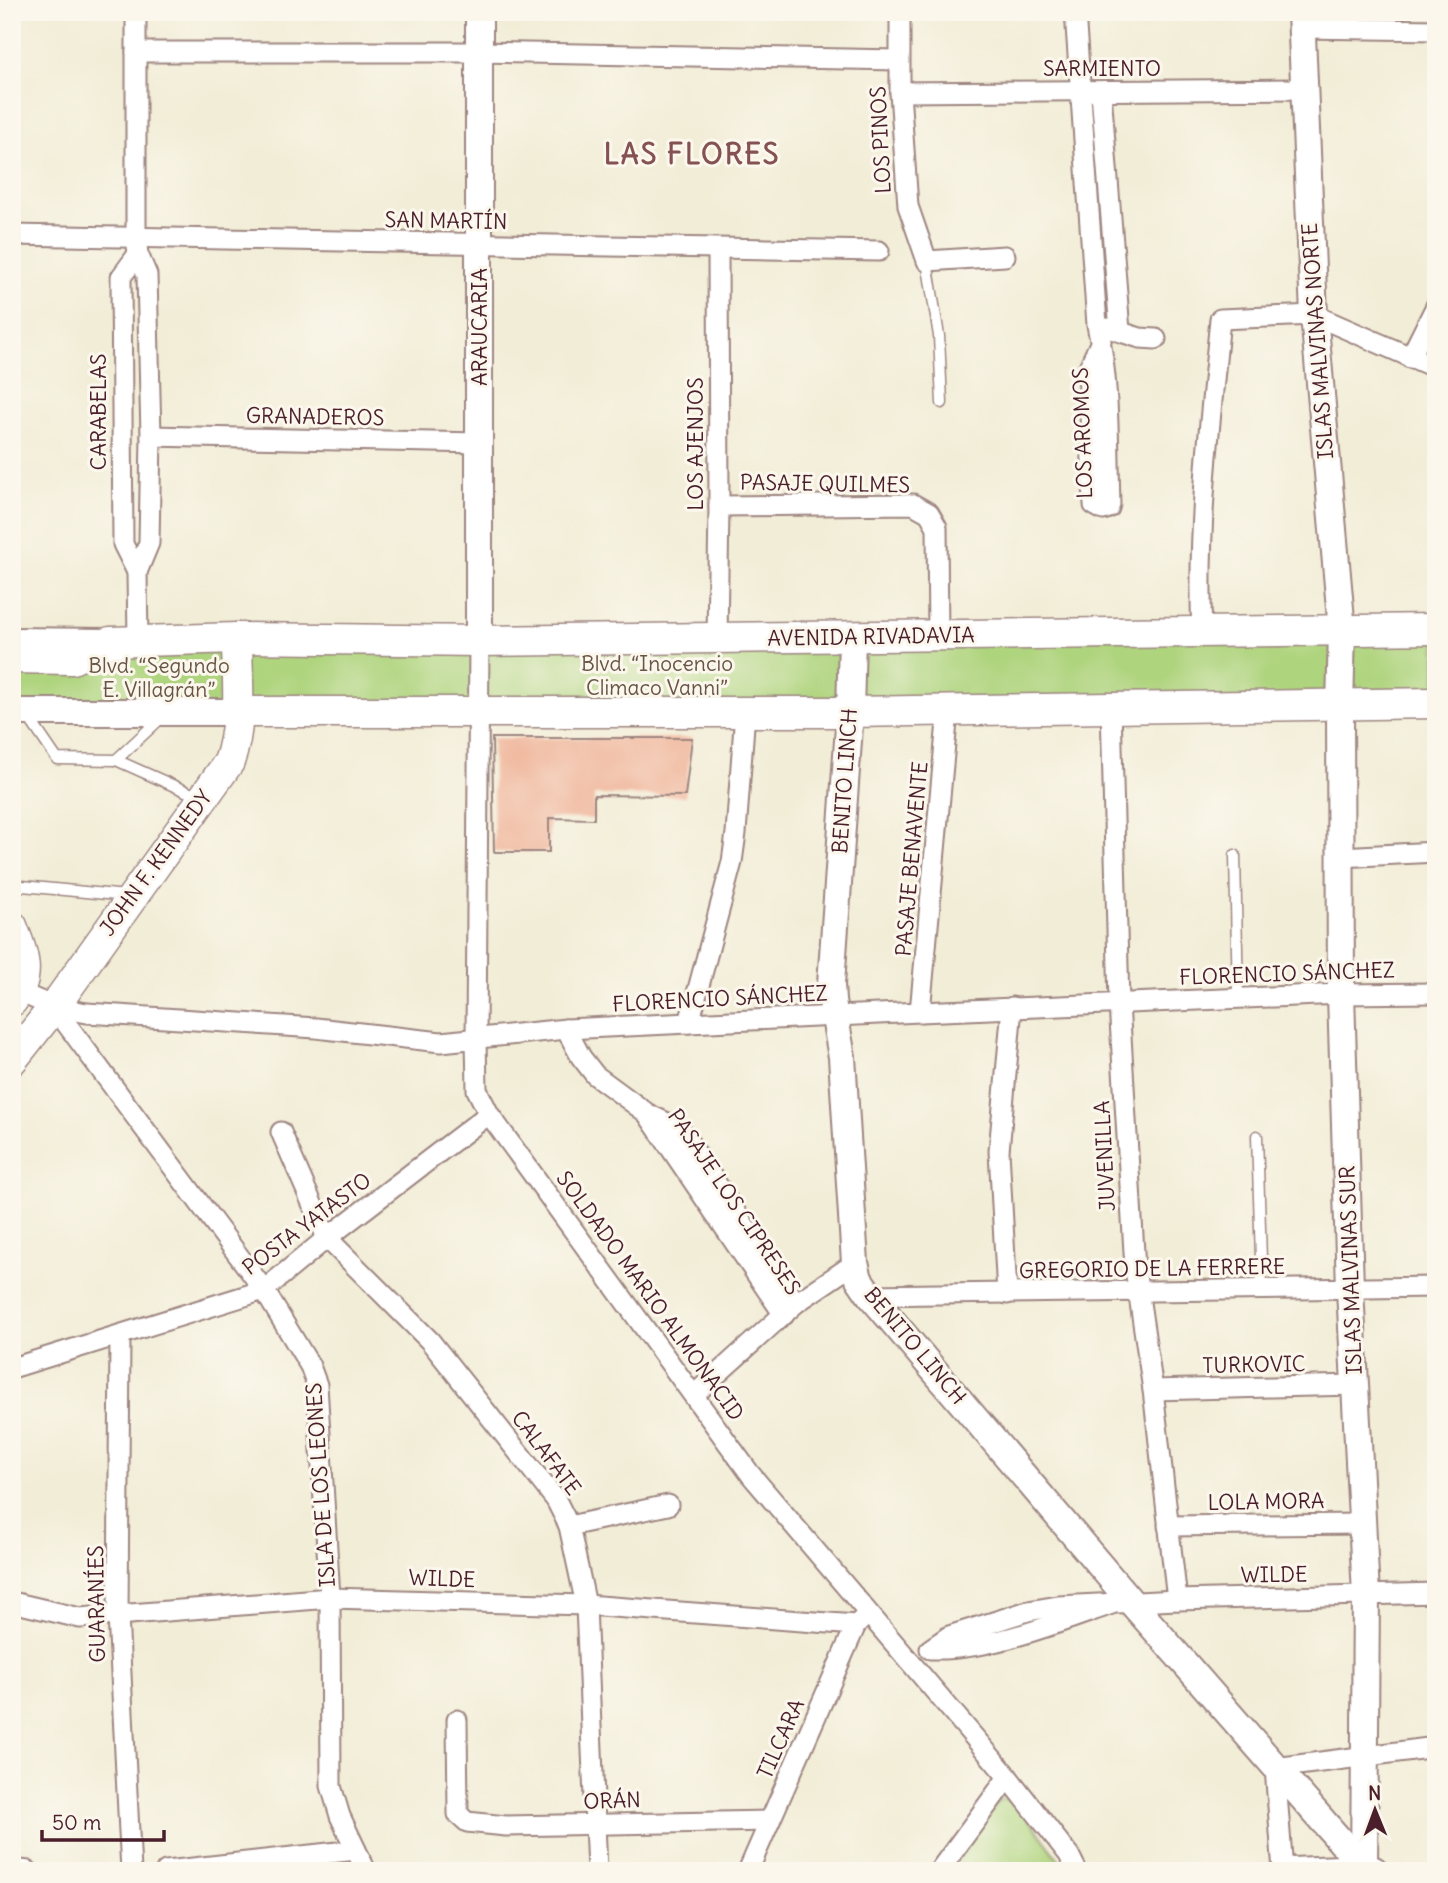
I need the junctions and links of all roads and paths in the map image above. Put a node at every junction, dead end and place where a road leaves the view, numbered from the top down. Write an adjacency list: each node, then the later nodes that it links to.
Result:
1 (136, 12): 7 (street, CARABELAS)
2 (480, 12): 8 (street, ARAUCARIA)
3 (900, 12): 9 (street, LOS PINOS)
4 (1075, 12): 12 (street, LOS AROMOS)
5 (1301, 20): 6 (street); 10 (street, ISLAS MALVINAS NORTE)
6 (1436, 30)
7 (136, 52): 8 (street); 16 (street, CARABELAS)
8 (478, 52): 9 (street); 15 (street, ARAUCARIA)
9 (900, 60): 11 (street, LOS PINOS)
10 (1305, 89): 13 (street, SARMIENTO); 22 (street, ISLAS MALVINAS NORTE)
11 (900, 92): 12 (street, SARMIENTO); 20 (street, LOS PINOS)
12 (1079, 92): 13 (street, SARMIENTO); 24 (street, LOS AROMOS)
13 (1101, 92): 23 (street)
14 (12, 235): 16 (street, SAN MARTÍN)
15 (480, 245): 16 (street, SAN MARTÍN); 17 (street, SAN MARTÍN); 30 (street, ARAUCARIA)
16 (137, 246): 29 (street, CARABELAS); 32 (street, CARABELAS)
17 (718, 249): 18 (street, SAN MARTÍN); 31 (street, LOS AJENJOS)
18 (879, 250)
19 (1005, 257): 20 (street)
20 (927, 261): 28 (lane)
21 (1436, 306): 26 (street)
22 (1314, 315): 26 (street); 34 (street, ISLAS MALVINAS NORTE); 35 (street)
23 (1120, 331): 24 (street); 25 (street)
24 (1099, 333): 24 (street, LOS AROMOS)
25 (1156, 339)
26 (1410, 358): 27 (street)
27 (1436, 369)
28 (942, 403)
29 (151, 436): 30 (street, GRANADEROS); 32 (street, CARABELAS)
30 (479, 443): 41 (street, ARAUCARIA)
31 (719, 506): 36 (street, PASAJE QUILMES); 39 (street, LOS AJENJOS)
32 (137, 572): 42 (street, CARABELAS)
33 (1436, 629): 34 (main road, AVENIDA RIVADAVIA)
34 (1342, 631): 35 (main road, AVENIDA RIVADAVIA); 44 (street, ISLAS MALVINAS NORTE)
35 (1202, 633): 36 (main road, AVENIDA RIVADAVIA)
36 (938, 637): 38 (main road, AVENIDA RIVADAVIA)
37 (237, 638): 41 (main road, AVENIDA RIVADAVIA); 42 (main road, AVENIDA RIVADAVIA); 51 (main road, JOHN F. KENNEDY)
38 (852, 638): 39 (main road, AVENIDA RIVADAVIA); 54 (street, BENITO LINCH)
39 (716, 639): 41 (main road, AVENIDA RIVADAVIA)
40 (12, 641): 42 (street, AVENIDA RIVADAVIA)
41 (479, 641): 52 (street, SOLDADO MARIO ALMONACID)
42 (124, 642): 43 (main road)
43 (12, 658)
44 (1341, 670): 46 (street, ISLAS MALVINAS SUR)
45 (1436, 703): 46 (main road)
46 (1340, 705): 47 (main road); 59 (street, ISLAS MALVINAS SUR)
47 (1111, 708): 48 (main road); 67 (street, JUVENILLA)
48 (948, 711): 54 (main road); 70 (street, PASAJE BENAVENTE)
49 (18, 712): 50 (street); 55 (lane)
50 (167, 712): 51 (street); 55 (lane)
51 (238, 712): 52 (main road); 56 (main road, JOHN F. KENNEDY)
52 (479, 712): 53 (main road); 74 (street, SOLDADO MARIO ALMONACID)
53 (745, 712): 54 (main road); 72 (street)
54 (850, 712): 71 (street, BENITO LINCH)
55 (116, 760): 56 (lane)
56 (203, 798): 61 (main road, JOHN F. KENNEDY)
57 (1436, 852): 59 (street)
58 (1235, 855): 66 (lane)
59 (1340, 857): 65 (street, ISLAS MALVINAS SUR)
60 (12, 885): 61 (lane)
61 (132, 897): 68 (main road, JOHN F. KENNEDY)
62 (12, 926): 63 (main road)
63 (17, 990): 68 (street, FLORENCIO SÁNCHEZ)
64 (1436, 993): 65 (street, FLORENCIO SÁNCHEZ)
65 (1341, 994): 66 (street, FLORENCIO SÁNCHEZ); 82 (street, ISLAS MALVINAS SUR)
66 (1238, 998): 67 (street, FLORENCIO SÁNCHEZ)
67 (1119, 1003): 69 (street, FLORENCIO SÁNCHEZ); 85 (street, JUVENILLA)
68 (54, 1007): 74 (street, FLORENCIO SÁNCHEZ); 75 (main road, JOHN F. KENNEDY); 83 (street, ISLA DE LOS LEONES)
69 (1012, 1007): 70 (street, FLORENCIO SÁNCHEZ); 86 (street)
70 (920, 1012): 71 (street, FLORENCIO SÁNCHEZ)
71 (835, 1016): 72 (street, FLORENCIO SÁNCHEZ); 80 (street, BENITO LINCH)
72 (689, 1023): 73 (street, FLORENCIO SÁNCHEZ)
73 (566, 1029): 74 (street, FLORENCIO SÁNCHEZ); 88 (street, PASAJE LOS CIPRESES)
74 (476, 1039): 76 (street, SOLDADO MARIO ALMONACID)
75 (12, 1060)
76 (489, 1114): 79 (street, POSTA YATASTO); 93 (street, SOLDADO MARIO ALMONACID)
77 (281, 1132): 79 (street, CALAFATE)
78 (1257, 1136): 84 (lane)
79 (327, 1238): 83 (street, POSTA YATASTO); 96 (street, CALAFATE)
80 (855, 1263): 87 (street, BENITO LINCH); 88 (street)
81 (1436, 1287): 82 (street, GREGORIO DE LA FERRERE)
82 (1350, 1289): 84 (street, GREGORIO DE LA FERRERE); 91 (street, ISLAS MALVINAS SUR)
83 (264, 1290): 89 (street, POSTA YATASTO); 100 (street, ISLA DE LOS LEONES)
84 (1262, 1290): 85 (street, GREGORIO DE LA FERRERE)
85 (1139, 1292): 86 (street, GREGORIO DE LA FERRERE); 92 (street, JUVENILLA)
86 (1007, 1294): 87 (street, GREGORIO DE LA FERRERE)
87 (870, 1295): 103 (street, BENITO LINCH)
88 (790, 1309): 93 (street)
89 (120, 1336): 90 (street, POSTA YATASTO); 105 (street, GUARANÍES)
90 (12, 1368)
91 (1355, 1385): 92 (street, TURKOVIC); 95 (street, ISLAS MALVINAS SUR)
92 (1153, 1390): 97 (street, JUVENILLA)
93 (694, 1395): 106 (street, SOLDADO MARIO ALMONACID)
94 (668, 1505): 96 (street)
95 (1364, 1524): 97 (street, LOLA MORA); 99 (street, ISLAS MALVINAS SUR)
96 (569, 1526): 104 (street, CALAFATE)
97 (1168, 1526): 101 (street, JUVENILLA)
98 (1436, 1593): 99 (street, WILDE)
99 (1366, 1595): 101 (street, WILDE); 110 (street, ISLAS MALVINAS SUR)
100 (330, 1598): 104 (street, WILDE); 105 (street, WILDE); 115 (street, ISLA DE LOS LEONES)
101 (1177, 1600): 103 (street, WILDE)
102 (12, 1602): 105 (street, WILDE)
103 (1122, 1604): 107 (street, WILDE); 111 (street, BENITO LINCH)
104 (586, 1605): 106 (street, WILDE); 114 (street, CALAFATE)
105 (118, 1615): 120 (street, GUARANÍES)
106 (862, 1620): 107 (street, SOLDADO MARIO ALMONACID); 113 (street, TILCARA)
107 (904, 1658): 112 (street, SOLDADO MARIO ALMONACID)
108 (457, 1720): 114 (street, ORÁN)
109 (1436, 1747): 110 (street)
110 (1365, 1757): 111 (street); 118 (street, ISLAS MALVINAS SUR)
111 (1275, 1768): 118 (street, BENITO LINCH); 126 (street)
112 (1008, 1777): 124 (street); 125 (street, SOLDADO MARIO ALMONACID)
113 (770, 1821): 114 (street, ORÁN); 117 (street, TILCARA)
114 (596, 1825): 123 (street, CALAFATE)
115 (356, 1850): 121 (street); 122 (street, ISLA DE LOS LEONES)
116 (12, 1869): 119 (street)
117 (749, 1870)
118 (1369, 1870): 127 (street)
119 (28, 1871)
120 (131, 1871)
121 (166, 1871)
122 (366, 1871)
123 (597, 1871)
124 (939, 1871)
125 (1077, 1871)
126 (1283, 1871)
127 (1292, 1871)

